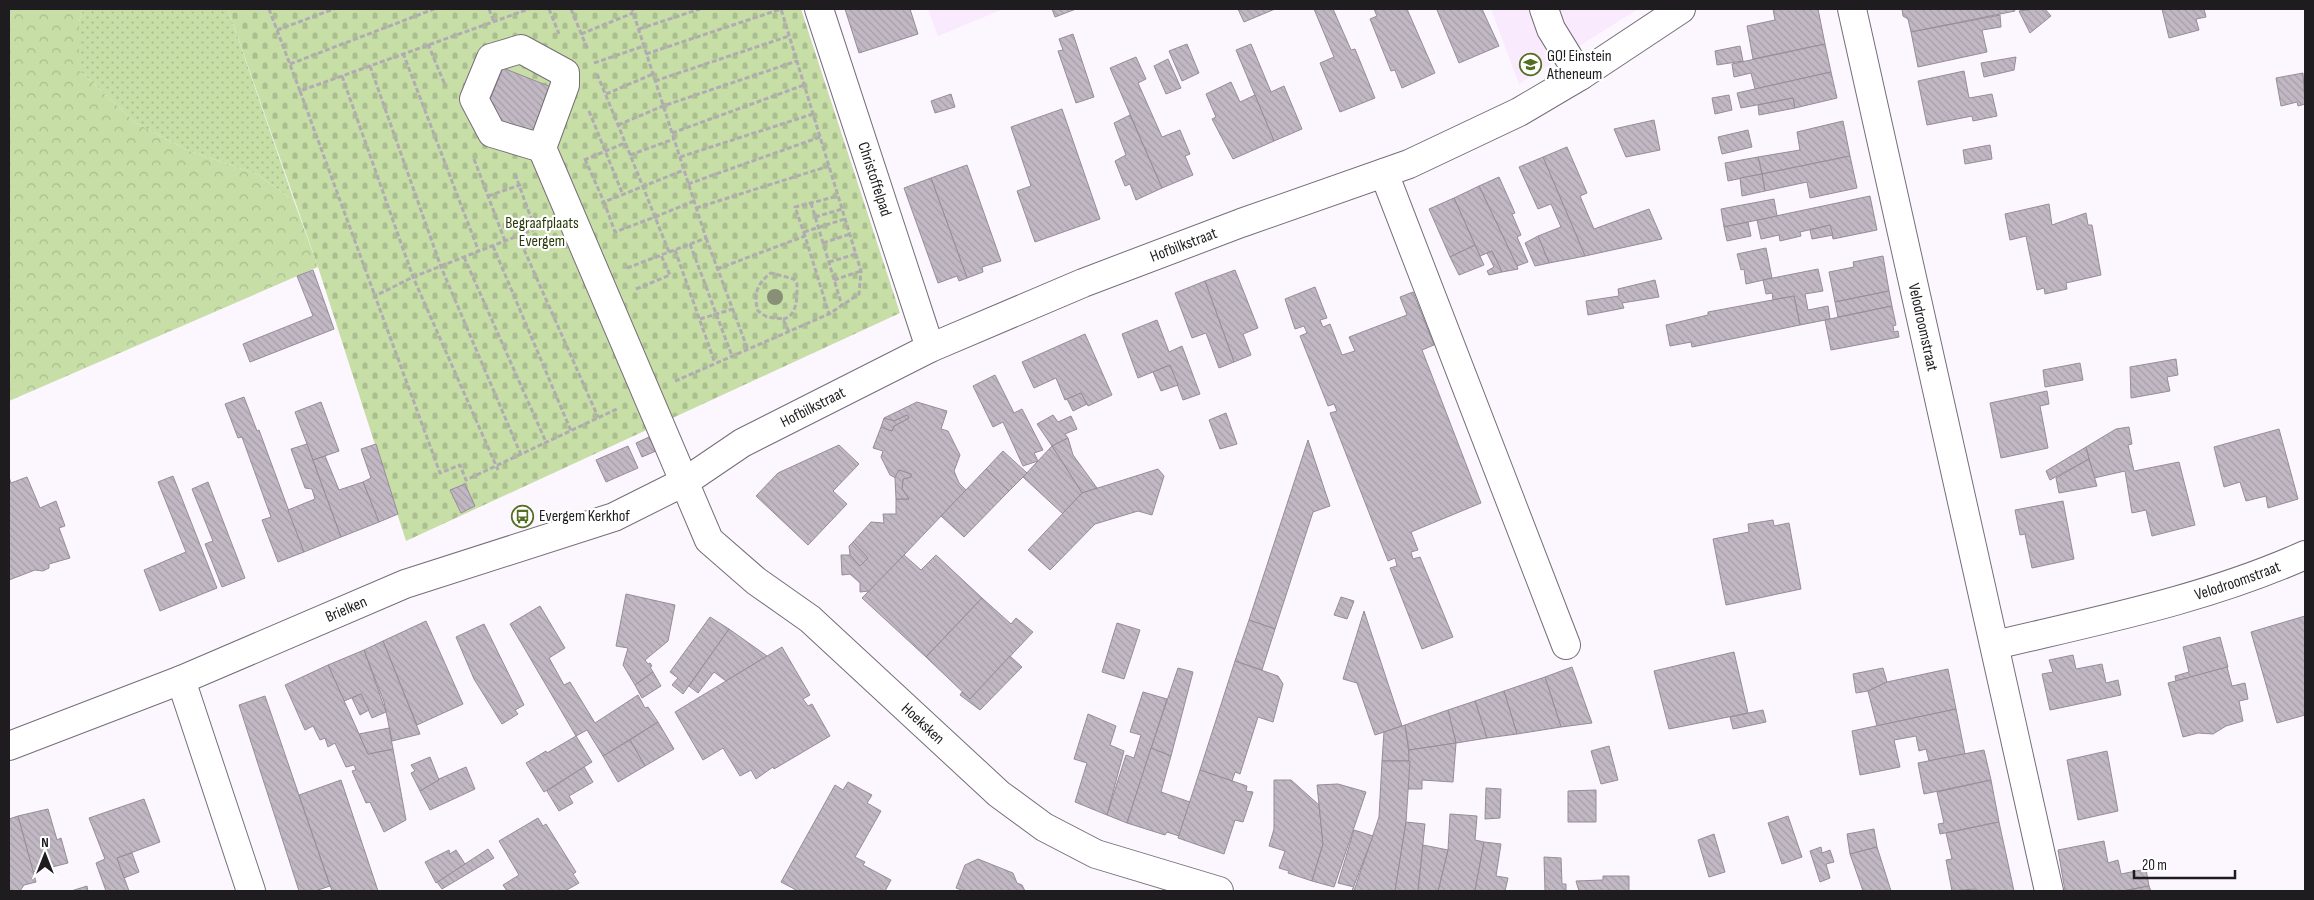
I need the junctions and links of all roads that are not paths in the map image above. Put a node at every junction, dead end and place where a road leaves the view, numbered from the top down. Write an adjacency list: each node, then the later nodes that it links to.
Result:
1 (819, 9): 8 (street, Christoffelpad)
2 (1544, 9): 5 (street)
3 (1681, 9): 5 (street, Hofbilkstraat)
4 (1852, 9): 12 (street, Velodroomstraat)
5 (1580, 76): 7 (street, Hofbilkstraat)
6 (542, 148): 6 (street); 9 (street, Hoeksken)
7 (1384, 173): 8 (street, Hofbilkstraat); 11 (street)
8 (930, 348): 9 (street, Hofbilkstraat)
9 (686, 481): 13 (street, Brielken); 16 (street, Hoeksken)
10 (2305, 555): 12 (street, Velodroomstraat)
11 (1566, 645)
12 (1995, 645): 17 (street, Velodroomstraat)
13 (181, 680): 14 (street, Brielken); 15 (street)
14 (9, 746)
15 (251, 891)
16 (1219, 891)
17 (2049, 891)

